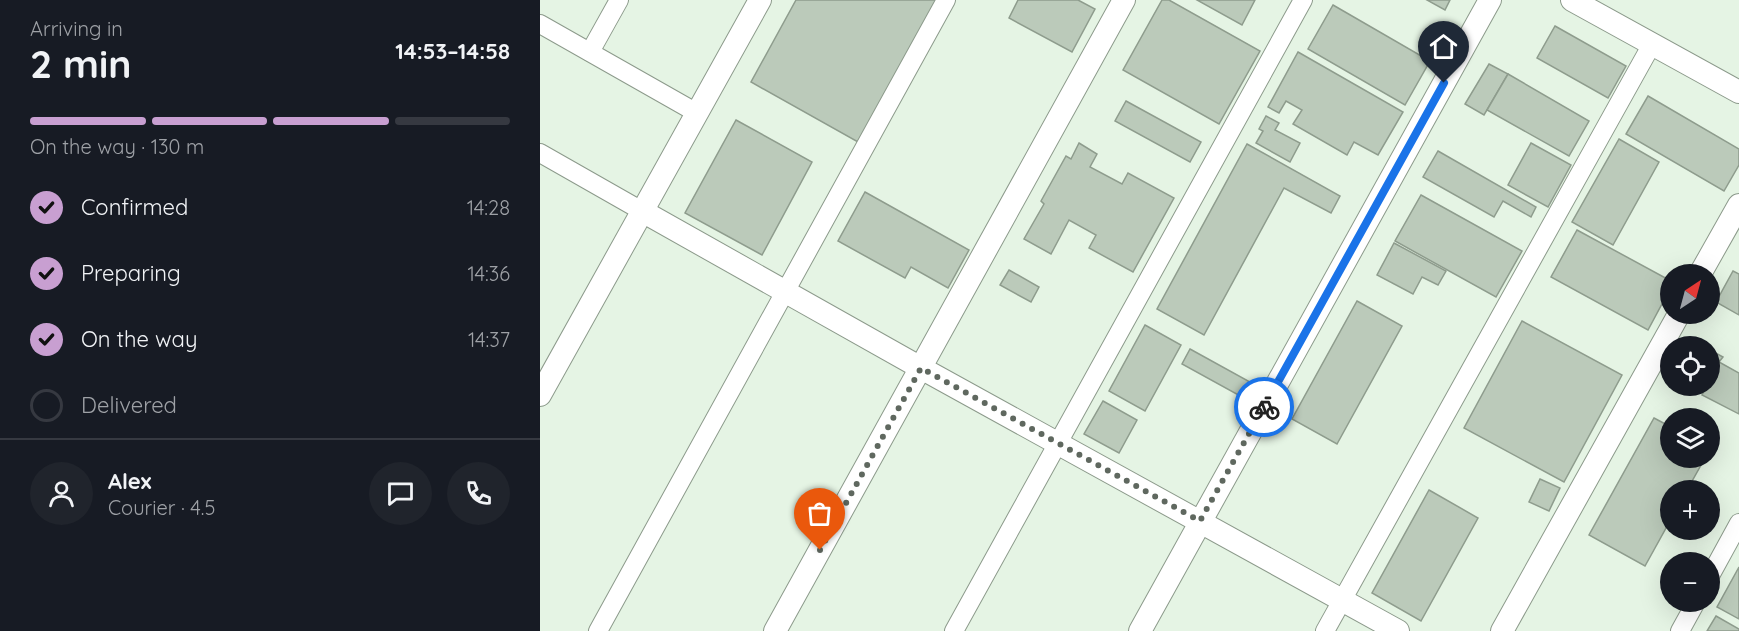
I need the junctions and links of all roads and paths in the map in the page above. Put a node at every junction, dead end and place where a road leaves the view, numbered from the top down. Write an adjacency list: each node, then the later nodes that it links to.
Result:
1 (619, 0): 10 (street)
2 (760, 0): 12 (street)
3 (946, 0): 17 (street)
4 (1124, 0): 19 (street)
5 (1303, 0): 21 (street)
6 (1490, 0): 22 (street)
7 (1572, 0): 9 (street)
8 (540, 24): 10 (street)
9 (1652, 45): 11 (street); 25 (street)
10 (590, 52): 12 (street)
11 (1739, 92)
12 (697, 113): 15 (street)
13 (540, 153): 15 (street)
14 (1739, 205): 16 (street)
15 (642, 211): 17 (street); 20 (street)
16 (1706, 264)
17 (784, 291): 19 (street); 27 (street)
18 (1673, 324): 33 (street)
19 (921, 368): 21 (street); 28 (street)
20 (540, 395)
21 (1058, 443): 22 (street); 29 (street)
22 (1200, 521): 25 (street); 30 (street)
23 (1739, 523): 24 (street)
24 (1720, 558)
25 (1342, 600): 31 (street); 32 (street)
26 (1690, 612): 34 (street)
27 (598, 631)
28 (776, 631)
29 (954, 631)
30 (1140, 631)
31 (1325, 631)
32 (1398, 631)
33 (1502, 631)
34 (1680, 631)

